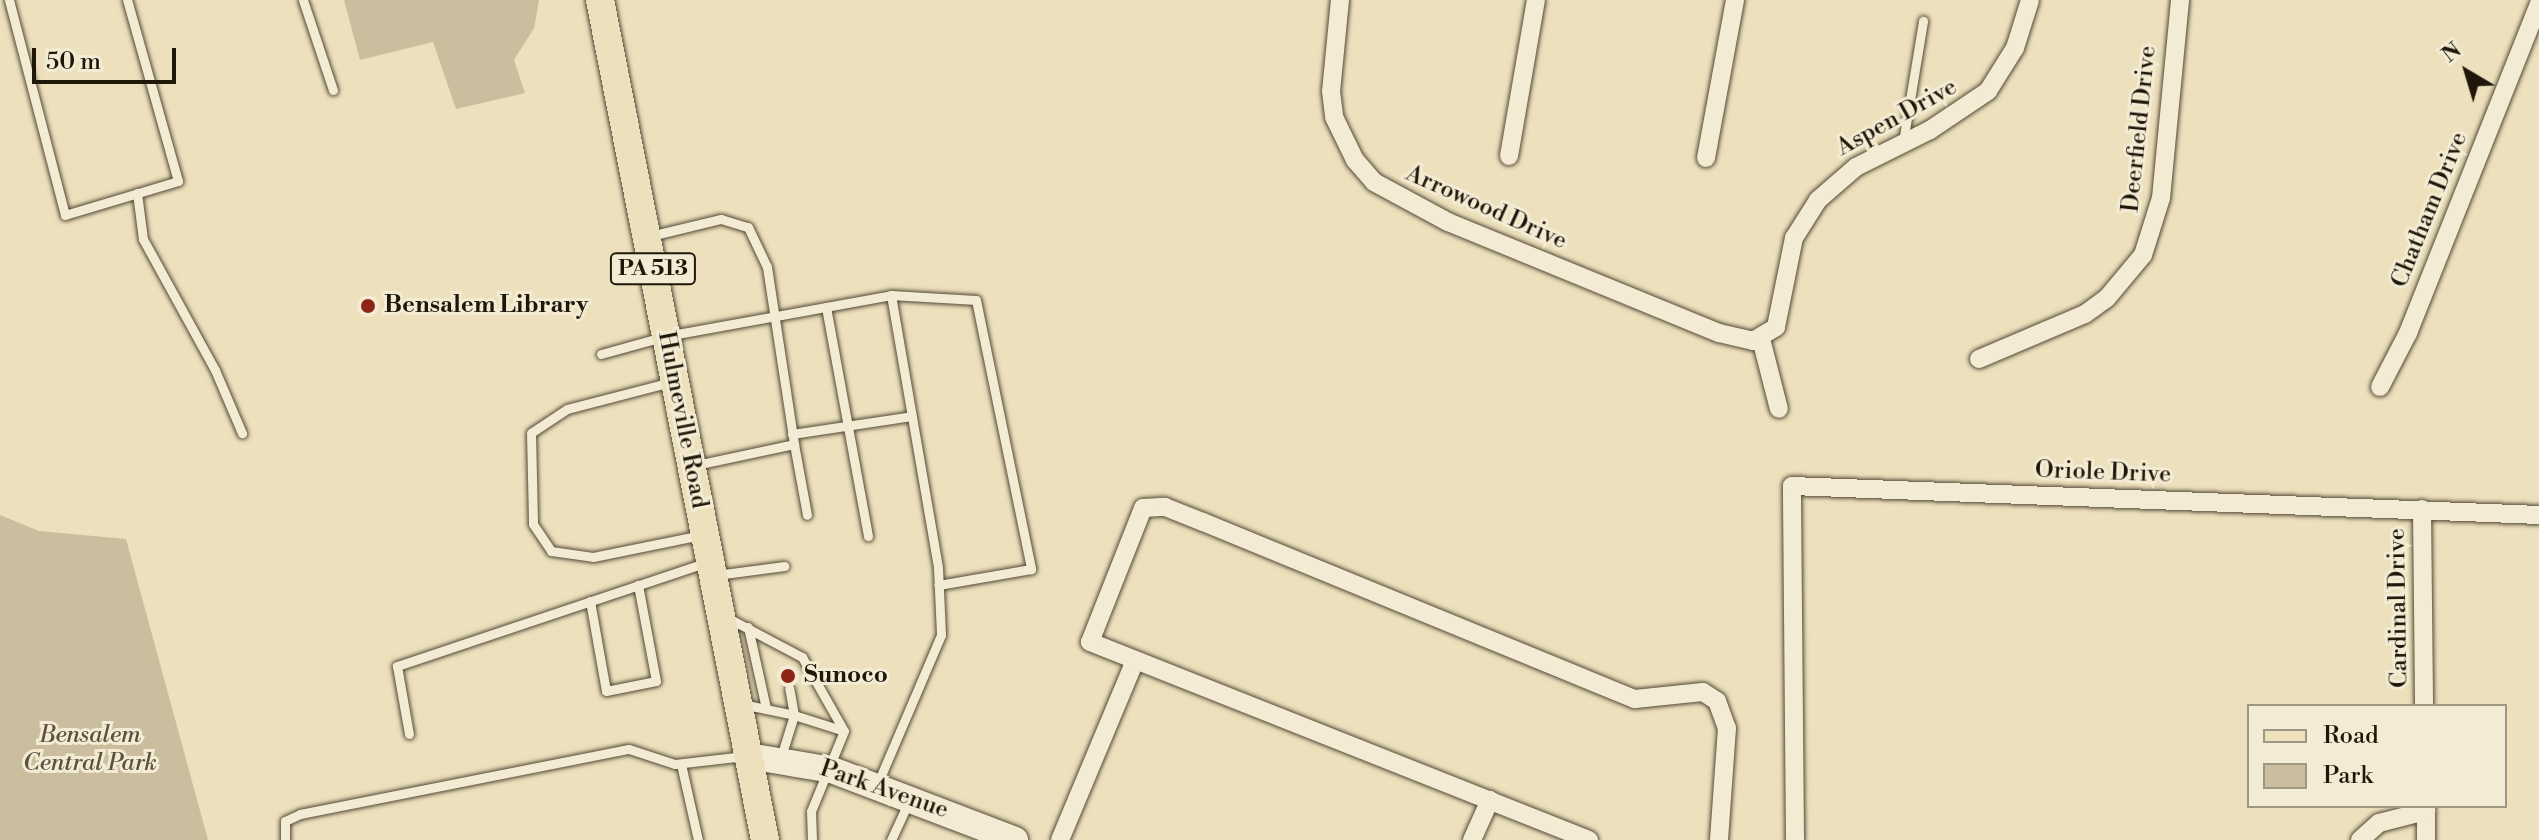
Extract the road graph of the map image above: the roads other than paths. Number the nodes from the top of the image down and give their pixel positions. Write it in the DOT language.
graph roads {
  1 [pos="9,0"];
  2 [pos="127,0"];
  3 [pos="303,0"];
  4 [pos="600,0"];
  5 [pos="1340,0"];
  6 [pos="1536,0"];
  7 [pos="1735,0"];
  8 [pos="2030,0"];
  9 [pos="2180,0"];
  10 [pos="2539,3"];
  11 [pos="1923,21"];
  12 [pos="333,90"];
  13 [pos="1903,142"];
  14 [pos="1509,156"];
  15 [pos="1706,158"];
  16 [pos="137,193"];
  17 [pos="646,236"];
  18 [pos="891,295"];
  19 [pos="826,307"];
  20 [pos="771,317"];
  21 [pos="666,336"];
  22 [pos="1761,339"];
  23 [pos="601,354"];
  24 [pos="1979,359"];
  25 [pos="675,381"];
  26 [pos="2380,387"];
  27 [pos="1779,409"];
  28 [pos="912,416"];
  29 [pos="848,426"];
  30 [pos="242,433"];
  31 [pos="793,439"];
  32 [pos="692,466"];
  33 [pos="2422,509"];
  34 [pos="807,515"];
  35 [pos="2539,515"];
  36 [pos="868,536"];
  37 [pos="709,557"];
  38 [pos="784,566"];
  39 [pos="638,585"];
  40 [pos="938,585"];
  41 [pos="590,601"];
  42 [pos="721,615"];
  43 [pos="748,627"];
  44 [pos="781,645"];
  45 [pos="784,661"];
  46 [pos="1135,661"];
  47 [pos="789,688"];
  48 [pos="2424,704"];
  49 [pos="752,706"];
  50 [pos="794,715"];
  51 [pos="844,731"];
  52 [pos="409,734"];
  53 [pos="749,756"];
  54 [pos="780,760"];
  55 [pos="681,764"];
  56 [pos="832,770"];
  57 [pos="877,786"];
  58 [pos="911,798"];
  59 [pos="1490,800"];
  60 [pos="2426,808"];
  61 [pos="968,831"];
  62 [pos="285,840"];
  63 [pos="698,840"];
  64 [pos="765,840"];
  65 [pos="812,840"];
  66 [pos="891,840"];
  67 [pos="1015,840"];
  68 [pos="1060,840"];
  69 [pos="1472,840"];
  70 [pos="1589,840"];
  71 [pos="1719,840"];
  72 [pos="1795,840"];
  73 [pos="2360,840"];
  74 [pos="2426,840"];
  1 -- 16 [label="lane"];
  2 -- 16 [label="lane"];
  3 -- 12 [label="lane"];
  4 -- 17 [label="main road, Hulmeville Road / PA 513"];
  5 -- 22 [label="street, Arrowood Drive"];
  6 -- 14 [label="street"];
  7 -- 15 [label="street"];
  8 -- 13 [label="street, Aspen Drive"];
  9 -- 24 [label="street, Deerfield Drive"];
  10 -- 26 [label="street, Chatham Drive"];
  11 -- 13 [label="lane"];
  13 -- 22 [label="street, Aspen Drive"];
  16 -- 30 [label="lane"];
  17 -- 20 [label="lane"];
  17 -- 21 [label="main road, Hulmeville Road / PA 513"];
  18 -- 19 [label="lane"];
  18 -- 28 [label="lane"];
  18 -- 40 [label="lane"];
  19 -- 20 [label="lane"];
  19 -- 29 [label="lane"];
  20 -- 21 [label="lane"];
  20 -- 31 [label="lane"];
  21 -- 23 [label="lane"];
  21 -- 25 [label="main road, Hulmeville Road / PA 513"];
  22 -- 27 [label="street"];
  25 -- 32 [label="main road, Hulmeville Road / PA 513"];
  25 -- 37 [label="lane"];
  28 -- 29 [label="lane"];
  28 -- 40 [label="lane"];
  29 -- 31 [label="lane"];
  29 -- 36 [label="lane"];
  31 -- 32 [label="lane"];
  31 -- 34 [label="lane"];
  32 -- 37 [label="main road, Hulmeville Road / PA 513"];
  33 -- 35 [label="street, Oriole Drive"];
  33 -- 48 [label="street, Cardinal Drive"];
  33 -- 72 [label="street, Oriole Drive"];
  37 -- 38 [label="lane"];
  37 -- 39 [label="lane"];
  37 -- 42 [label="main road, Hulmeville Road / PA 513"];
  39 -- 41 [label="lane"];
  39 -- 41 [label="lane"];
  40 -- 57 [label="lane"];
  41 -- 52 [label="lane"];
  42 -- 43 [label="lane"];
  42 -- 49 [label="main road, Hulmeville Road / PA 513"];
  43 -- 44 [label="lane"];
  43 -- 49 [label="lane"];
  44 -- 45 [label="lane"];
  44 -- 51 [label="lane"];
  46 -- 59 [label="street"];
  46 -- 68 [label="street"];
  46 -- 71 [label="street"];
  47 -- 50 [label="lane"];
  49 -- 50 [label="lane"];
  49 -- 53 [label="main road, Hulmeville Road / PA 513"];
  50 -- 51 [label="lane"];
  50 -- 54 [label="lane"];
  51 -- 56 [label="lane"];
  53 -- 54 [label="street, Park Avenue"];
  53 -- 55 [label="lane"];
  53 -- 64 [label="main road, Hulmeville Road / PA 513"];
  54 -- 56 [label="street, Park Avenue"];
  55 -- 62 [label="lane"];
  55 -- 63 [label="lane"];
  56 -- 57 [label="street, Park Avenue"];
  56 -- 65 [label="lane"];
  57 -- 58 [label="street, Park Avenue"];
  58 -- 61 [label="street, Park Avenue"];
  58 -- 66 [label="lane"];
  59 -- 69 [label="street"];
  59 -- 70 [label="street"];
  60 -- 73 [label="street"];
  60 -- 74 [label="street"];
  61 -- 67 [label="street, Park Avenue"];
}
